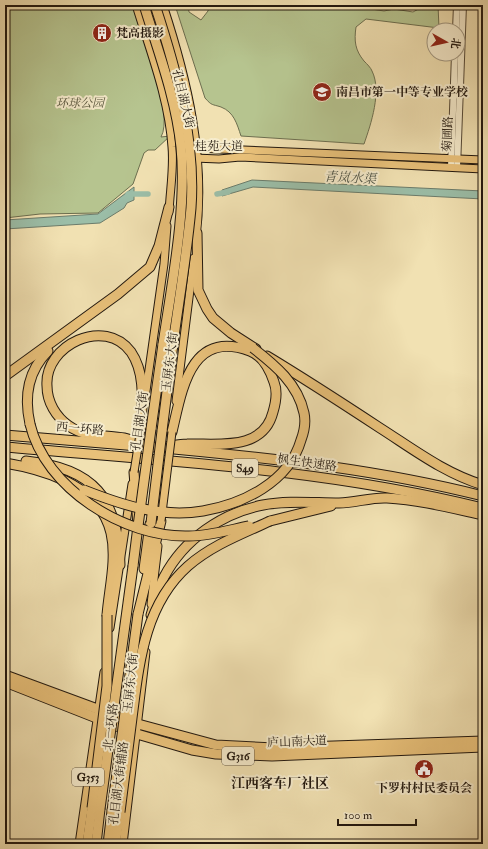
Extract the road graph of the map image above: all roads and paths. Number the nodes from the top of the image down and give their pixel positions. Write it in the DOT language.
graph roads {
  1 [pos="136,5"];
  2 [pos="144,5"];
  3 [pos="155,5"];
  4 [pos="162,5"];
  5 [pos="457,5"];
  6 [pos="463,5"];
  7 [pos="456,22"];
  8 [pos="455,62"];
  9 [pos="197,148"];
  10 [pos="172,149"];
  11 [pos="198,158"];
  12 [pos="455,159"];
  13 [pos="483,160"];
  14 [pos="454,167"];
  15 [pos="483,169"];
  16 [pos="169,207"];
  17 [pos="197,232"];
  18 [pos="67,331"];
  19 [pos="168,344"];
  20 [pos="253,348"];
  21 [pos="5,376"];
  22 [pos="141,428"];
  23 [pos="172,432"];
  24 [pos="5,435"];
  25 [pos="5,447"];
  26 [pos="153,447"];
  27 [pos="5,459"];
  28 [pos="5,463"];
  29 [pos="134,472"];
  30 [pos="483,485"];
  31 [pos="84,490"];
  32 [pos="483,496"];
  33 [pos="344,503"];
  34 [pos="483,508"];
  35 [pos="483,515"];
  36 [pos="161,521"];
  37 [pos="270,521"];
  38 [pos="138,526"];
  39 [pos="120,565"];
  40 [pos="138,614"];
  41 [pos="150,618"];
  42 [pos="5,675"];
  43 [pos="5,682"];
  44 [pos="97,715"];
  45 [pos="138,724"];
  46 [pos="137,734"];
  47 [pos="483,741"];
  48 [pos="483,747"];
  49 [pos="96,809"];
  50 [pos="116,811"];
  51 [pos="79,844"];
  52 [pos="87,844"];
  53 [pos="96,844"];
  54 [pos="108,844"];
  55 [pos="116,844"];
  56 [pos="123,844"];
  1 -- 10 [label="main road, 玉屏东大街"];
  2 -- 19 [label="highway, 孔目湖大街, bridge"];
  3 -- 19 [label="highway, 孔目湖大街, bridge"];
  4 -- 9 [label="main road, 玉屏东大街"];
  5 -- 7 [label="street"];
  6 -- 12 [label="street, 菊圃路"];
  8 -- 12 [label="street, 菊圃路"];
  9 -- 10 [label="main road, 桂苑大道"];
  9 -- 11 [label="main road, 玉屏东大街"];
  9 -- 12 [label="main road, 桂苑大道"];
  10 -- 11 [label="main road, 桂苑大道"];
  10 -- 16 [label="main road, 玉屏东大街"];
  11 -- 14 [label="main road, 桂苑大道"];
  11 -- 17 [label="main road, 玉屏东大街"];
  12 -- 13 [label="main road, 桂苑大道"];
  12 -- 14 [label="street, 菊圃路"];
  14 -- 15 [label="main road, 桂苑大道"];
  16 -- 18 [label="highway"];
  16 -- 22 [label="main road, 玉屏东大街"];
  17 -- 20 [label="highway"];
  17 -- 23 [label="main road, 玉屏东大街"];
  18 -- 21 [label="highway"];
  18 -- 37 [label="highway, bridge"];
  19 -- 38 [label="highway, 孔目湖大街, bridge"];
  19 -- 40 [label="highway, 孔目湖大街, bridge"];
  20 -- 30 [label="highway, bridge"];
  20 -- 31 [label="highway, bridge"];
  22 -- 26 [label="highway"];
  22 -- 29 [label="main road, 玉屏东大街, bridge"];
  23 -- 26 [label="highway"];
  23 -- 36 [label="main road, 玉屏东大街, bridge"];
  24 -- 26 [label="highway, 西一环路 / S49"];
  25 -- 34 [label="highway, 枫生快速路 / S49"];
  26 -- 32 [label="highway, 枫生快速路 / S49"];
  27 -- 39 [label="highway"];
  28 -- 31 [label="highway, bridge"];
  29 -- 38 [label="highway"];
  29 -- 39 [label="main road, 玉屏东大街"];
  31 -- 49 [label="highway, bridge"];
  33 -- 35 [label="highway"];
  33 -- 37 [label="highway"];
  33 -- 41 [label="highway"];
  36 -- 40 [label="highway"];
  36 -- 41 [label="main road, 玉屏东大街"];
  37 -- 50 [label="highway, bridge"];
  38 -- 49 [label="highway, 孔目湖大街, bridge"];
  39 -- 44 [label="main road, 玉屏东大街"];
  40 -- 50 [label="highway, 北一环路, bridge"];
  41 -- 45 [label="main road, 玉屏东大街"];
  42 -- 44 [label="highway, 庐山南大道 / G316"];
  43 -- 44 [label="highway, 庐山南大道 / G316"];
  44 -- 45 [label="highway, 庐山南大道 / G316"];
  44 -- 46 [label="highway, 庐山南大道 / G316"];
  44 -- 51 [label="main road, G353"];
  45 -- 46 [label="main road, 孔目湖大街辅路"];
  45 -- 47 [label="highway, 庐山南大道 / G316"];
  46 -- 48 [label="highway, 庐山南大道 / G316"];
  46 -- 56 [label="main road, 孔目湖大街辅路"];
  49 -- 52 [label="highway"];
  49 -- 53 [label="highway, 孔目湖大街"];
  50 -- 54 [label="highway, 北一环路"];
  50 -- 55 [label="highway"];
}
